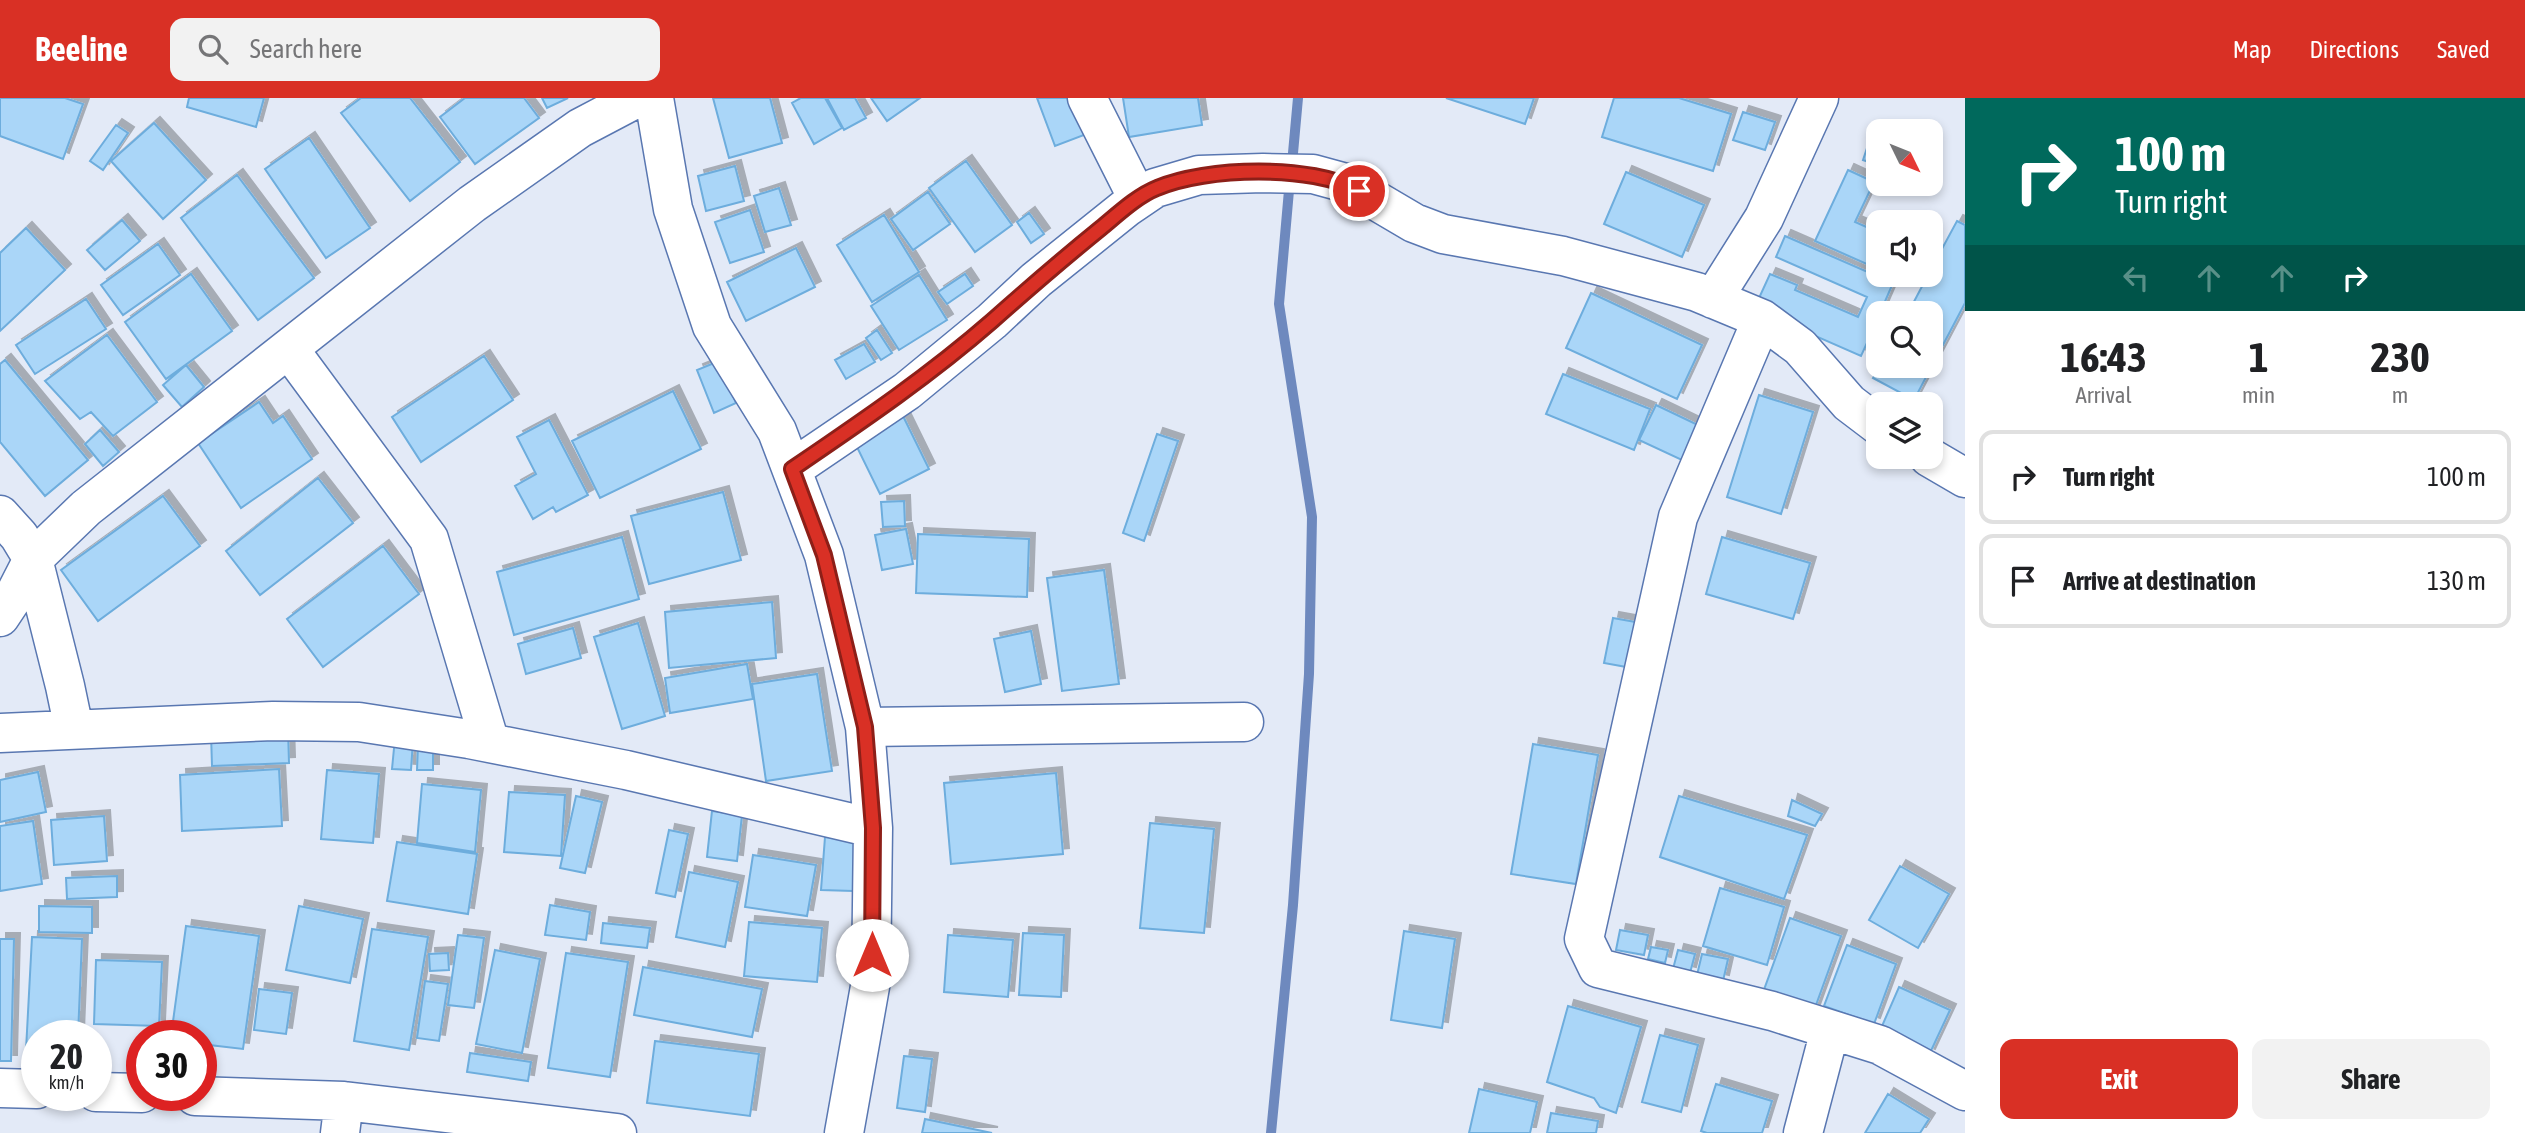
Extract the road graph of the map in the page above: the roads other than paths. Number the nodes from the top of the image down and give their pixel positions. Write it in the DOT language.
graph roads {
  1 [pos="637,98"];
  2 [pos="654,98"];
  3 [pos="1087,98"];
  4 [pos="1819,98"];
  5 [pos="1138,200"];
  6 [pos="1713,299"];
  7 [pos="1762,319"];
  8 [pos="289,349"];
  9 [pos="1866,416"];
  10 [pos="1943,465"];
  11 [pos="792,469"];
  12 [pos="1965,478"];
  13 [pos="0,515"];
  14 [pos="33,559"];
  15 [pos="0,617"];
  16 [pos="1244,722"];
  17 [pos="865,727"];
  18 [pos="74,729"];
  19 [pos="0,733"];
  20 [pos="490,743"];
  21 [pos="873,828"];
  22 [pos="1830,1030"];
  23 [pos="0,1088"];
  24 [pos="21,1089"];
  25 [pos="1965,1091"];
  26 [pos="217,1099"];
  27 [pos="342,1117"];
  28 [pos="617,1133"];
  29 [pos="844,1133"];
  30 [pos="1803,1133"];
  1 -- 8 [label="street"];
  2 -- 11 [label="street"];
  3 -- 5 [label="street"];
  4 -- 6 [label="street"];
  5 -- 6 [label="street"];
  5 -- 11 [label="street"];
  6 -- 7 [label="street"];
  7 -- 9 [label="street"];
  7 -- 22 [label="street"];
  8 -- 14 [label="street"];
  8 -- 20 [label="street"];
  10 -- 12 [label="street"];
  11 -- 17 [label="street"];
  13 -- 14 [label="street"];
  14 -- 15 [label="street"];
  14 -- 18 [label="street"];
  16 -- 17 [label="street"];
  17 -- 21 [label="street"];
  18 -- 19 [label="street"];
  18 -- 20 [label="street"];
  20 -- 21 [label="street"];
  21 -- 29 [label="street"];
  22 -- 25 [label="street"];
  22 -- 30 [label="street"];
  23 -- 24 [label="street"];
  26 -- 27 [label="street"];
  27 -- 28 [label="street"];
}
